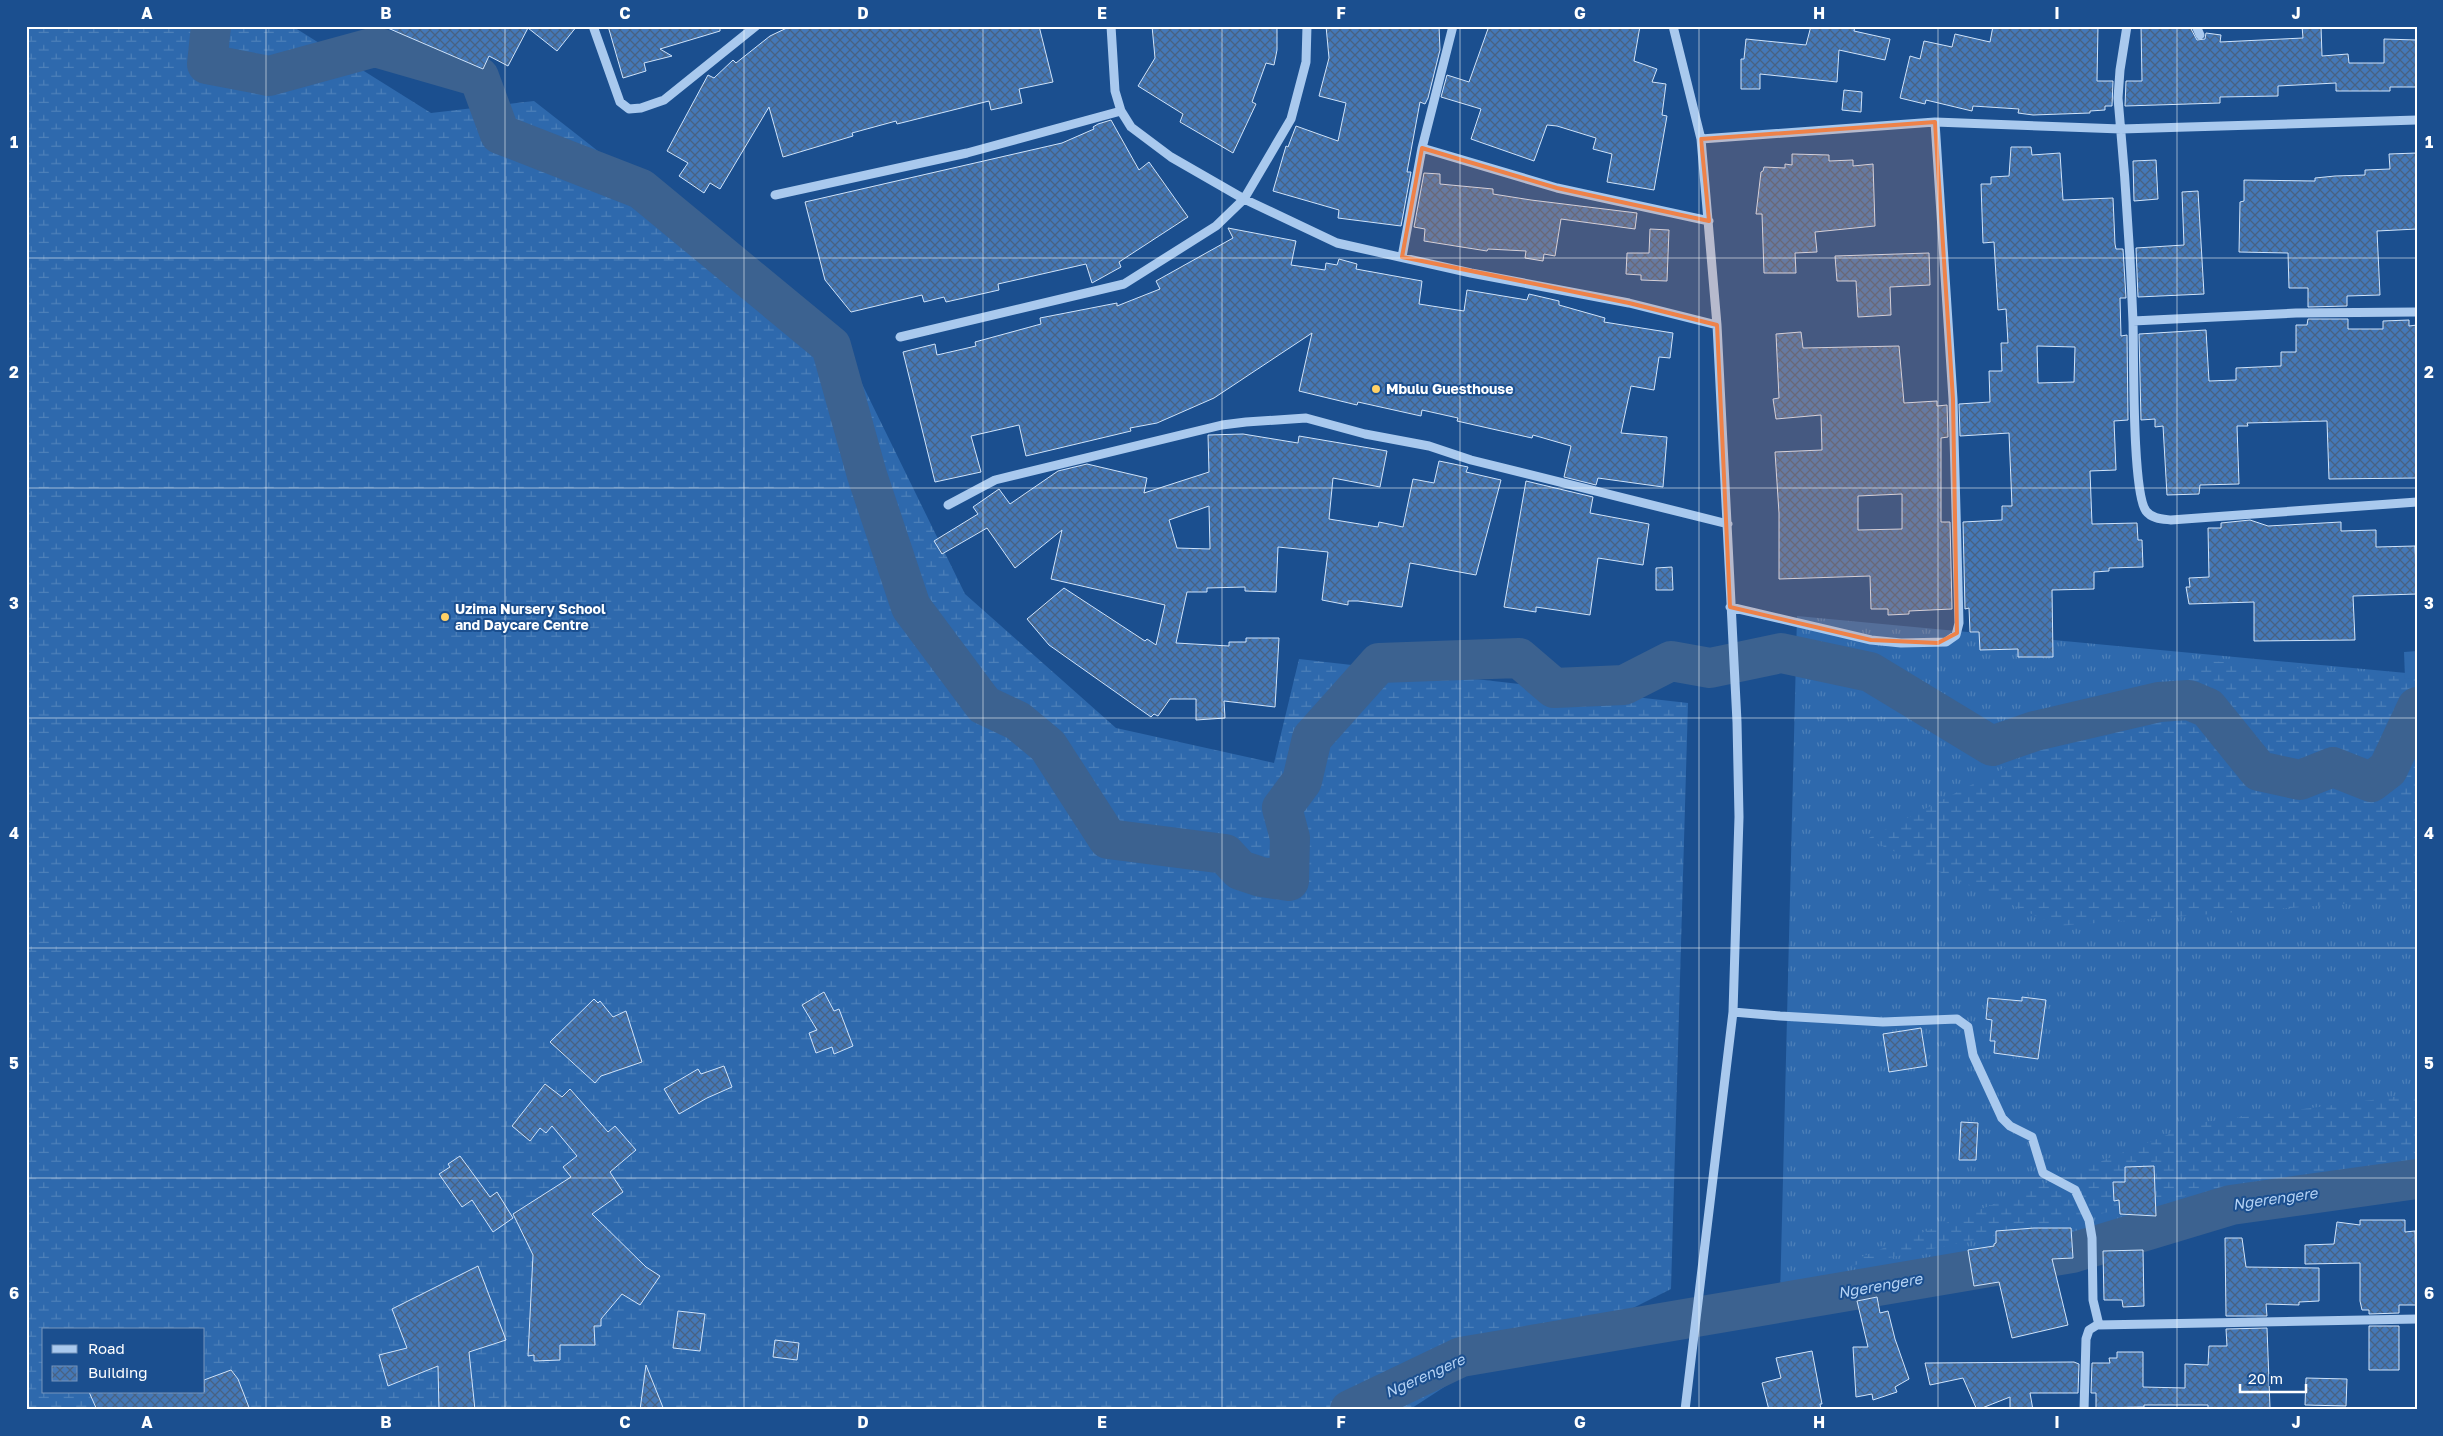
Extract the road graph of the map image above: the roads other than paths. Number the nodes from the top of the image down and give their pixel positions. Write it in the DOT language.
graph roads {
  1 [pos="593,26"];
  2 [pos="756,26"];
  3 [pos="1110,26"];
  4 [pos="1307,26"];
  5 [pos="1453,26"];
  6 [pos="1673,26"];
  7 [pos="2127,26"];
  8 [pos="1121,111"];
  9 [pos="2417,120"];
  10 [pos="1935,122"];
  11 [pos="2121,129"];
  12 [pos="1701,138"];
  13 [pos="1422,148"];
  14 [pos="775,195"];
  15 [pos="1244,199"];
  16 [pos="1709,221"];
  17 [pos="1402,258"];
  18 [pos="2417,312"];
  19 [pos="2133,321"];
  20 [pos="1717,325"];
  21 [pos="900,338"];
  22 [pos="2417,502"];
  23 [pos="948,505"];
  24 [pos="1728,524"];
  25 [pos="1730,607"];
  26 [pos="1733,1012"];
  27 [pos="2417,1319"];
  28 [pos="2099,1325"];
  29 [pos="1685,1405"];
  30 [pos="2084,1410"];
  1 -- 2 [label="street"];
  3 -- 8 [label="street"];
  4 -- 15 [label="street"];
  5 -- 13 [label="street"];
  6 -- 12 [label="street"];
  7 -- 11 [label="street"];
  8 -- 14 [label="street"];
  8 -- 15 [label="street"];
  9 -- 11 [label="street"];
  10 -- 11 [label="street"];
  10 -- 12 [label="street"];
  10 -- 25 [label="street"];
  11 -- 19 [label="street"];
  12 -- 16 [label="street"];
  13 -- 16 [label="street"];
  13 -- 17 [label="street"];
  15 -- 17 [label="street"];
  15 -- 21 [label="street"];
  16 -- 20 [label="street"];
  17 -- 20 [label="street"];
  18 -- 19 [label="street"];
  19 -- 22 [label="street"];
  20 -- 24 [label="street"];
  23 -- 24 [label="street"];
  24 -- 25 [label="street"];
  25 -- 26 [label="street"];
  26 -- 28 [label="street"];
  26 -- 29 [label="street"];
  27 -- 28 [label="street"];
  28 -- 30 [label="street"];
}
